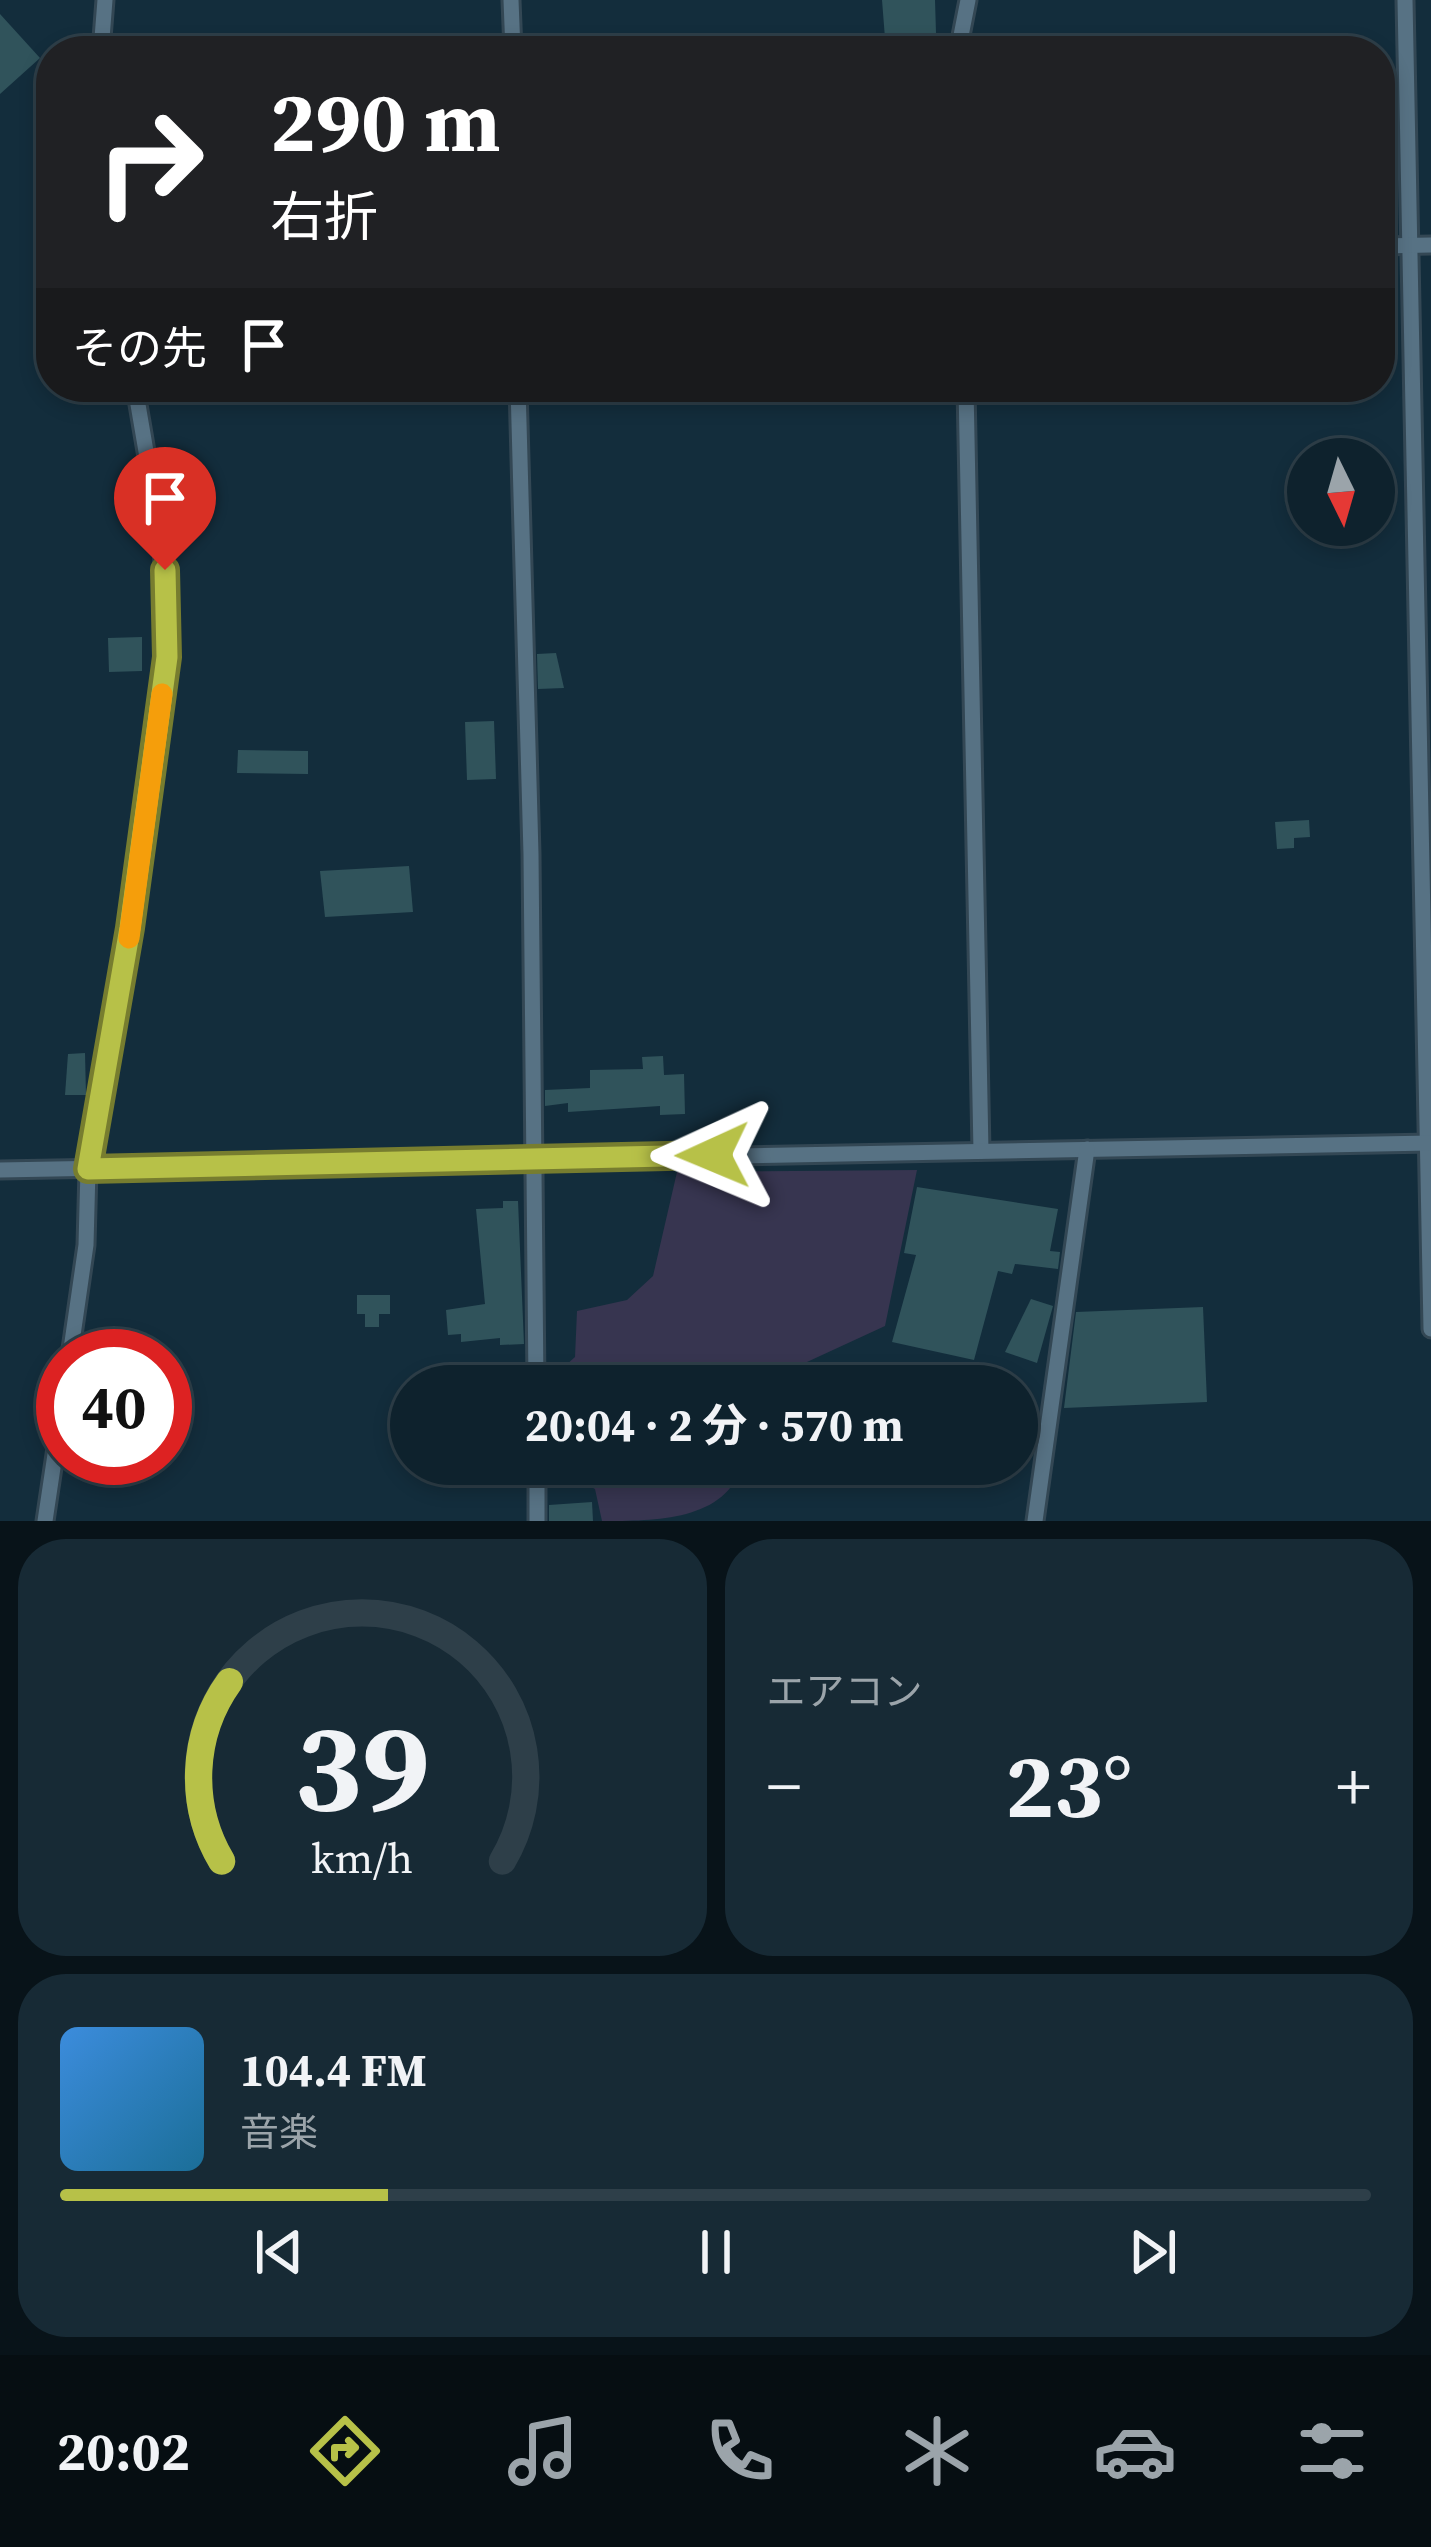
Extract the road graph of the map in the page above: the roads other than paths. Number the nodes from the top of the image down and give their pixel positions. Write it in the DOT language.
graph roads {
  1 [pos="105,0"];
  2 [pos="512,0"];
  3 [pos="968,0"];
  4 [pos="1405,0"];
  5 [pos="102,36"];
  6 [pos="513,36"];
  7 [pos="961,36"];
  8 [pos="1412,245"];
  9 [pos="1431,245"];
  10 [pos="1395,246"];
  11 [pos="138,402"];
  12 [pos="518,402"];
  13 [pos="966,402"];
  14 [pos="1429,1143"];
  15 [pos="1087,1149"];
  16 [pos="982,1151"];
  17 [pos="535,1158"];
  18 [pos="88,1169"];
  19 [pos="0,1170"];
  20 [pos="74,1329"];
  21 [pos="1431,1329"];
  22 [pos="536,1365"];
  23 [pos="50,1485"];
  24 [pos="536,1485"];
  25 [pos="45,1521"];
  26 [pos="537,1521"];
  27 [pos="1035,1521"];
  1 -- 5 [label="street"];
  2 -- 6 [label="street"];
  3 -- 7 [label="street"];
  4 -- 8 [label="street"];
  8 -- 9 [label="street"];
  8 -- 10 [label="street"];
  8 -- 14 [label="street"];
  11 -- 18 [label="street"];
  12 -- 17 [label="street"];
  13 -- 16 [label="street"];
  14 -- 15 [label="street"];
  14 -- 21 [label="street"];
  15 -- 16 [label="street"];
  15 -- 27 [label="street"];
  16 -- 17 [label="street"];
  17 -- 18 [label="street"];
  17 -- 22 [label="street"];
  18 -- 19 [label="street"];
  18 -- 20 [label="street"];
  23 -- 25 [label="street"];
  24 -- 26 [label="street"];
}
